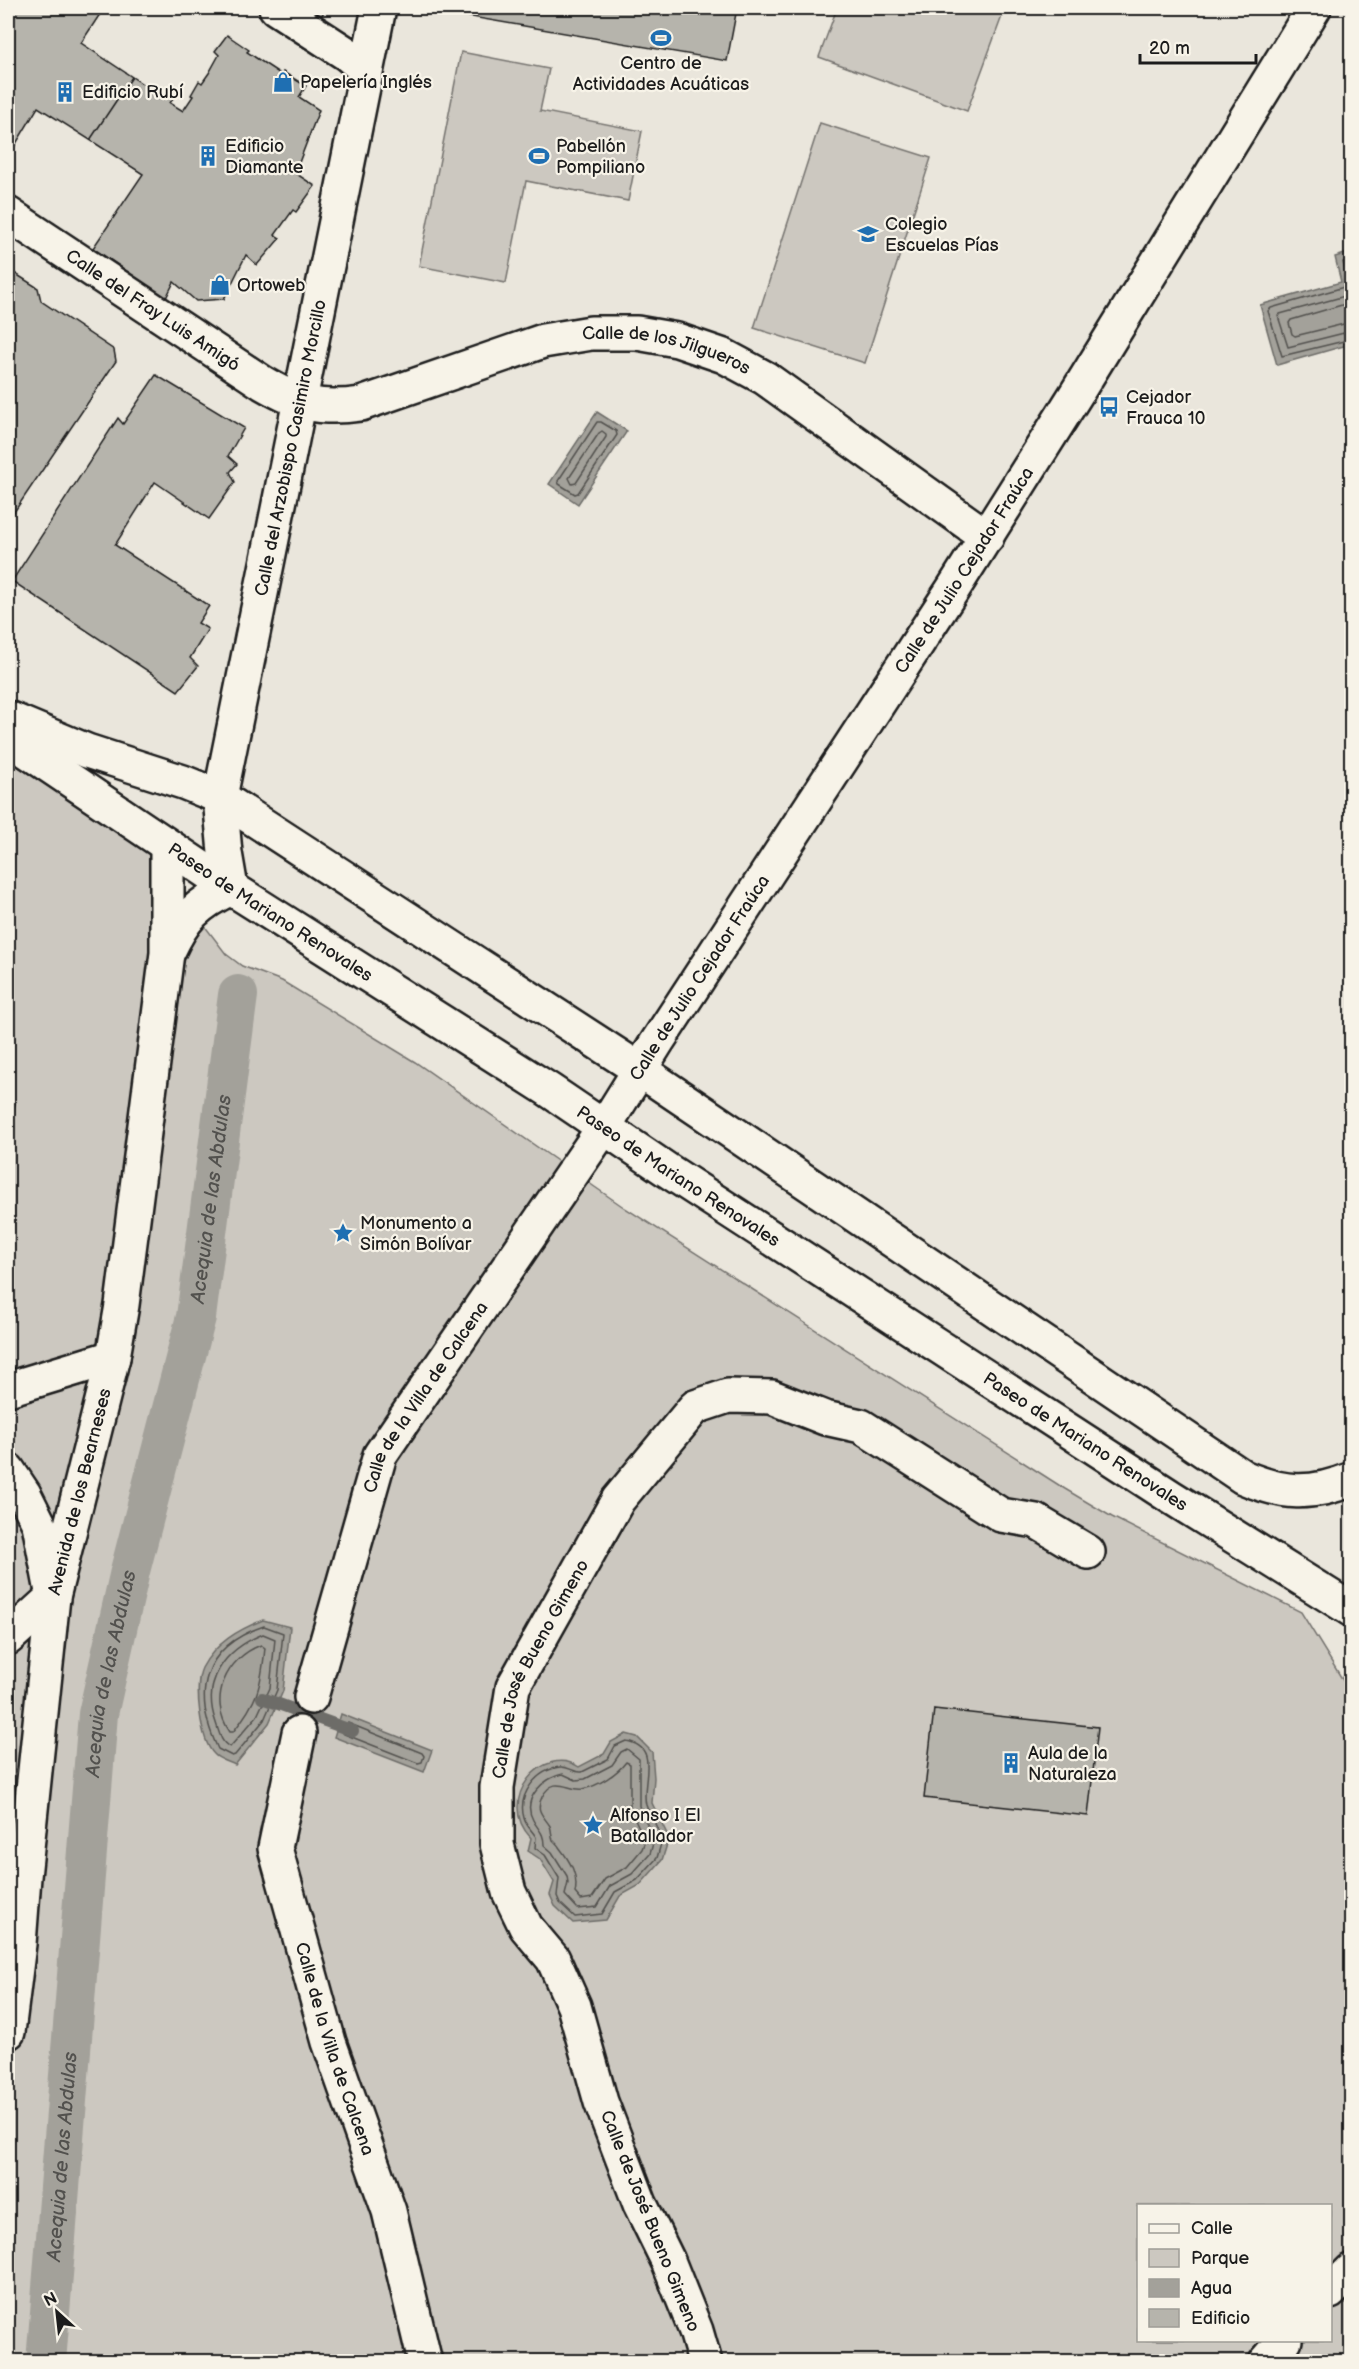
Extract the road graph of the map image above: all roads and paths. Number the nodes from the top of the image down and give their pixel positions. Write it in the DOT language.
graph roads {
  1 [pos="276,8"];
  2 [pos="379,8"];
  3 [pos="1314,8"];
  4 [pos="366,70"];
  5 [pos="8,214"];
  6 [pos="301,403"];
  7 [pos="987,537"];
  8 [pos="8,718"];
  9 [pos="8,738"];
  10 [pos="220,797"];
  11 [pos="167,846"];
  12 [pos="231,888"];
  13 [pos="167,953"];
  14 [pos="640,1070"];
  15 [pos="604,1127"];
  16 [pos="113,1357"];
  17 [pos="8,1389"];
  18 [pos="8,1470"];
  19 [pos="1352,1479"];
  20 [pos="1088,1552"];
  21 [pos="53,1597"];
  22 [pos="1352,1610"];
  23 [pos="8,1638"];
  24 [pos="311,1697"];
  25 [pos="299,1733"];
  26 [pos="16,1872"];
  27 [pos="8,2032"];
  28 [pos="1352,2270"];
  29 [pos="1332,2290"];
  30 [pos="1284,2342"];
  31 [pos="425,2361"];
  32 [pos="705,2361"];
  33 [pos="1266,2361"];
  1 -- 4 [label="street"];
  2 -- 4 [label="street, Calle del Arzobispo Casimiro Morcillo"];
  3 -- 7 [label="street, Calle de Julio Cejador Fraúca"];
  4 -- 6 [label="street, Calle del Arzobispo Casimiro Morcillo"];
  5 -- 6 [label="street, Calle del Fray Luis Amigó"];
  6 -- 7 [label="street, Calle de los Jilgueros"];
  6 -- 10 [label="street, Calle del Arzobispo Casimiro Morcillo"];
  7 -- 14 [label="street, Calle de Julio Cejador Fraúca"];
  8 -- 10 [label="street"];
  9 -- 11 [label="street, Paseo de Mariano Renovales"];
  10 -- 12 [label="street, Calle del Arzobispo Casimiro Morcillo"];
  10 -- 14 [label="street"];
  11 -- 12 [label="street, Paseo de Mariano Renovales"];
  11 -- 13 [label="street, Avenida de los Bearneses"];
  12 -- 13 [label="street, Avenida de los Bearneses"];
  12 -- 15 [label="street, Paseo de Mariano Renovales"];
  13 -- 16 [label="street, Avenida de los Bearneses"];
  14 -- 15 [label="street, Calle de Julio Cejador Fraúca"];
  14 -- 19 [label="street"];
  15 -- 22 [label="street, Paseo de Mariano Renovales"];
  15 -- 24 [label="street, Calle de la Villa de Calcena"];
  16 -- 17 [label="street"];
  16 -- 21 [label="street, Avenida de los Bearneses"];
  18 -- 21 [label="street"];
  20 -- 32 [label="street, Calle de José Bueno Gimeno"];
  21 -- 23 [label="street"];
  21 -- 26 [label="street, Avenida de los Bearneses"];
  25 -- 31 [label="street, Calle de la Villa de Calcena"];
  26 -- 27 [label="street, Avenida de los Bearneses"];
  28 -- 29 [label="street"];
  30 -- 33 [label="street"];
}
